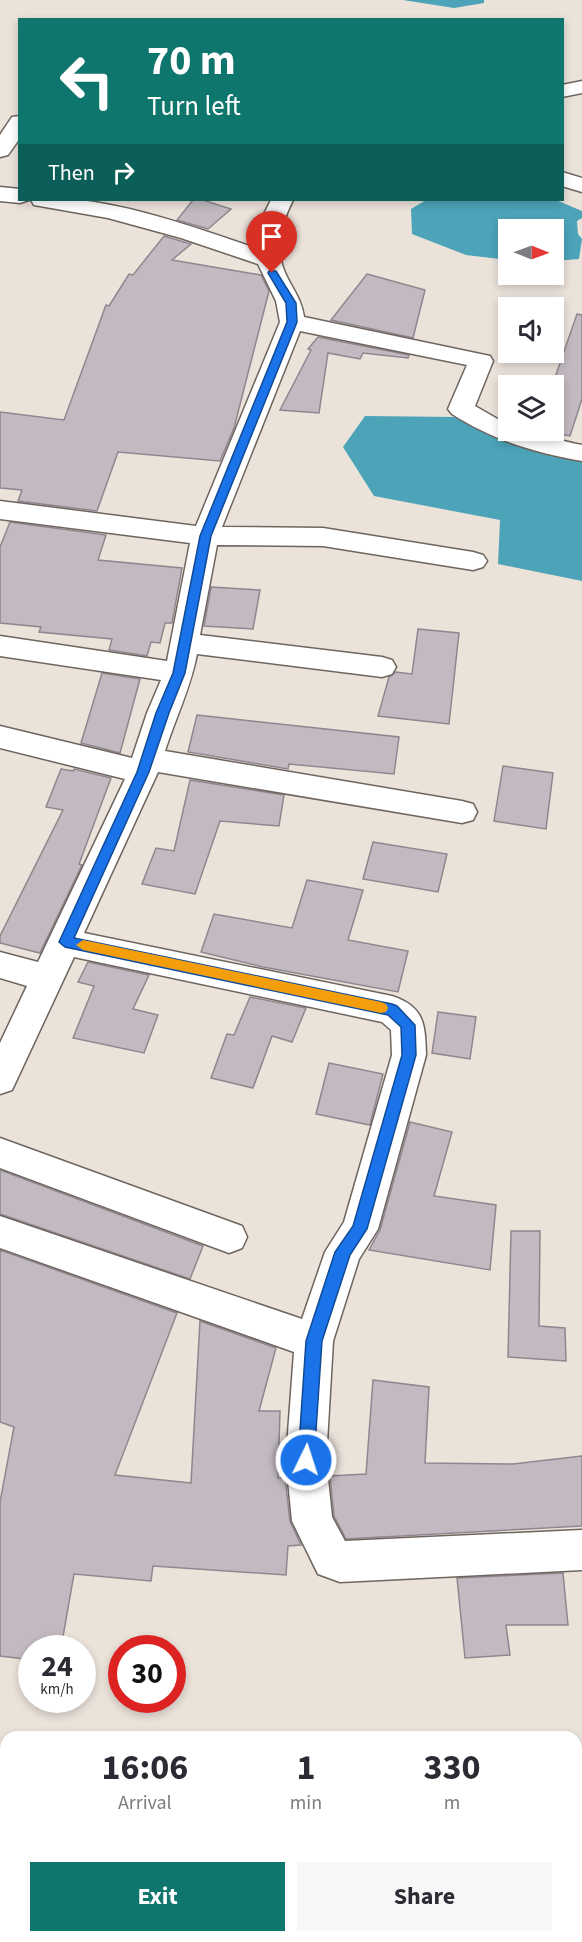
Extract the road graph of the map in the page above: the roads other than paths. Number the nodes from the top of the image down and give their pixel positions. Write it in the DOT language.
graph roads {
  1 [pos="582,87"];
  2 [pos="564,91"];
  3 [pos="18,125"];
  4 [pos="0,150"];
  5 [pos="564,180"];
  6 [pos="582,185"];
  7 [pos="0,194"];
  8 [pos="18,196"];
  9 [pos="53,201"];
  10 [pos="281,201"];
  11 [pos="270,260"];
  12 [pos="292,322"];
  13 [pos="582,453"];
  14 [pos="0,510"];
  15 [pos="205,536"];
  16 [pos="473,561"];
  17 [pos="185,643"];
  18 [pos="0,646"];
  19 [pos="382,667"];
  20 [pos="179,673"];
  21 [pos="0,737"];
  22 [pos="145,766"];
  23 [pos="462,812"];
  24 [pos="65,942"];
  25 [pos="0,965"];
  26 [pos="48,978"];
  27 [pos="0,1080"];
  28 [pos="0,1153"];
  29 [pos="0,1232"];
  30 [pos="229,1237"];
  31 [pos="314,1341"];
  32 [pos="582,1550"];
  1 -- 2 [label="street"];
  3 -- 4 [label="street"];
  5 -- 6 [label="street"];
  7 -- 8 [label="street"];
  9 -- 11 [label="street"];
  10 -- 11 [label="street"];
  11 -- 12 [label="street"];
  12 -- 13 [label="street"];
  12 -- 15 [label="street"];
  14 -- 15 [label="street"];
  15 -- 16 [label="street"];
  15 -- 17 [label="street"];
  17 -- 19 [label="street"];
  17 -- 20 [label="street"];
  18 -- 20 [label="street"];
  20 -- 22 [label="street"];
  21 -- 22 [label="street"];
  22 -- 23 [label="street"];
  22 -- 24 [label="street"];
  24 -- 26 [label="street"];
  24 -- 31 [label="street"];
  25 -- 26 [label="street"];
  26 -- 27 [label="street"];
  28 -- 30 [label="street"];
  29 -- 31 [label="street"];
  31 -- 32 [label="street"];
}
